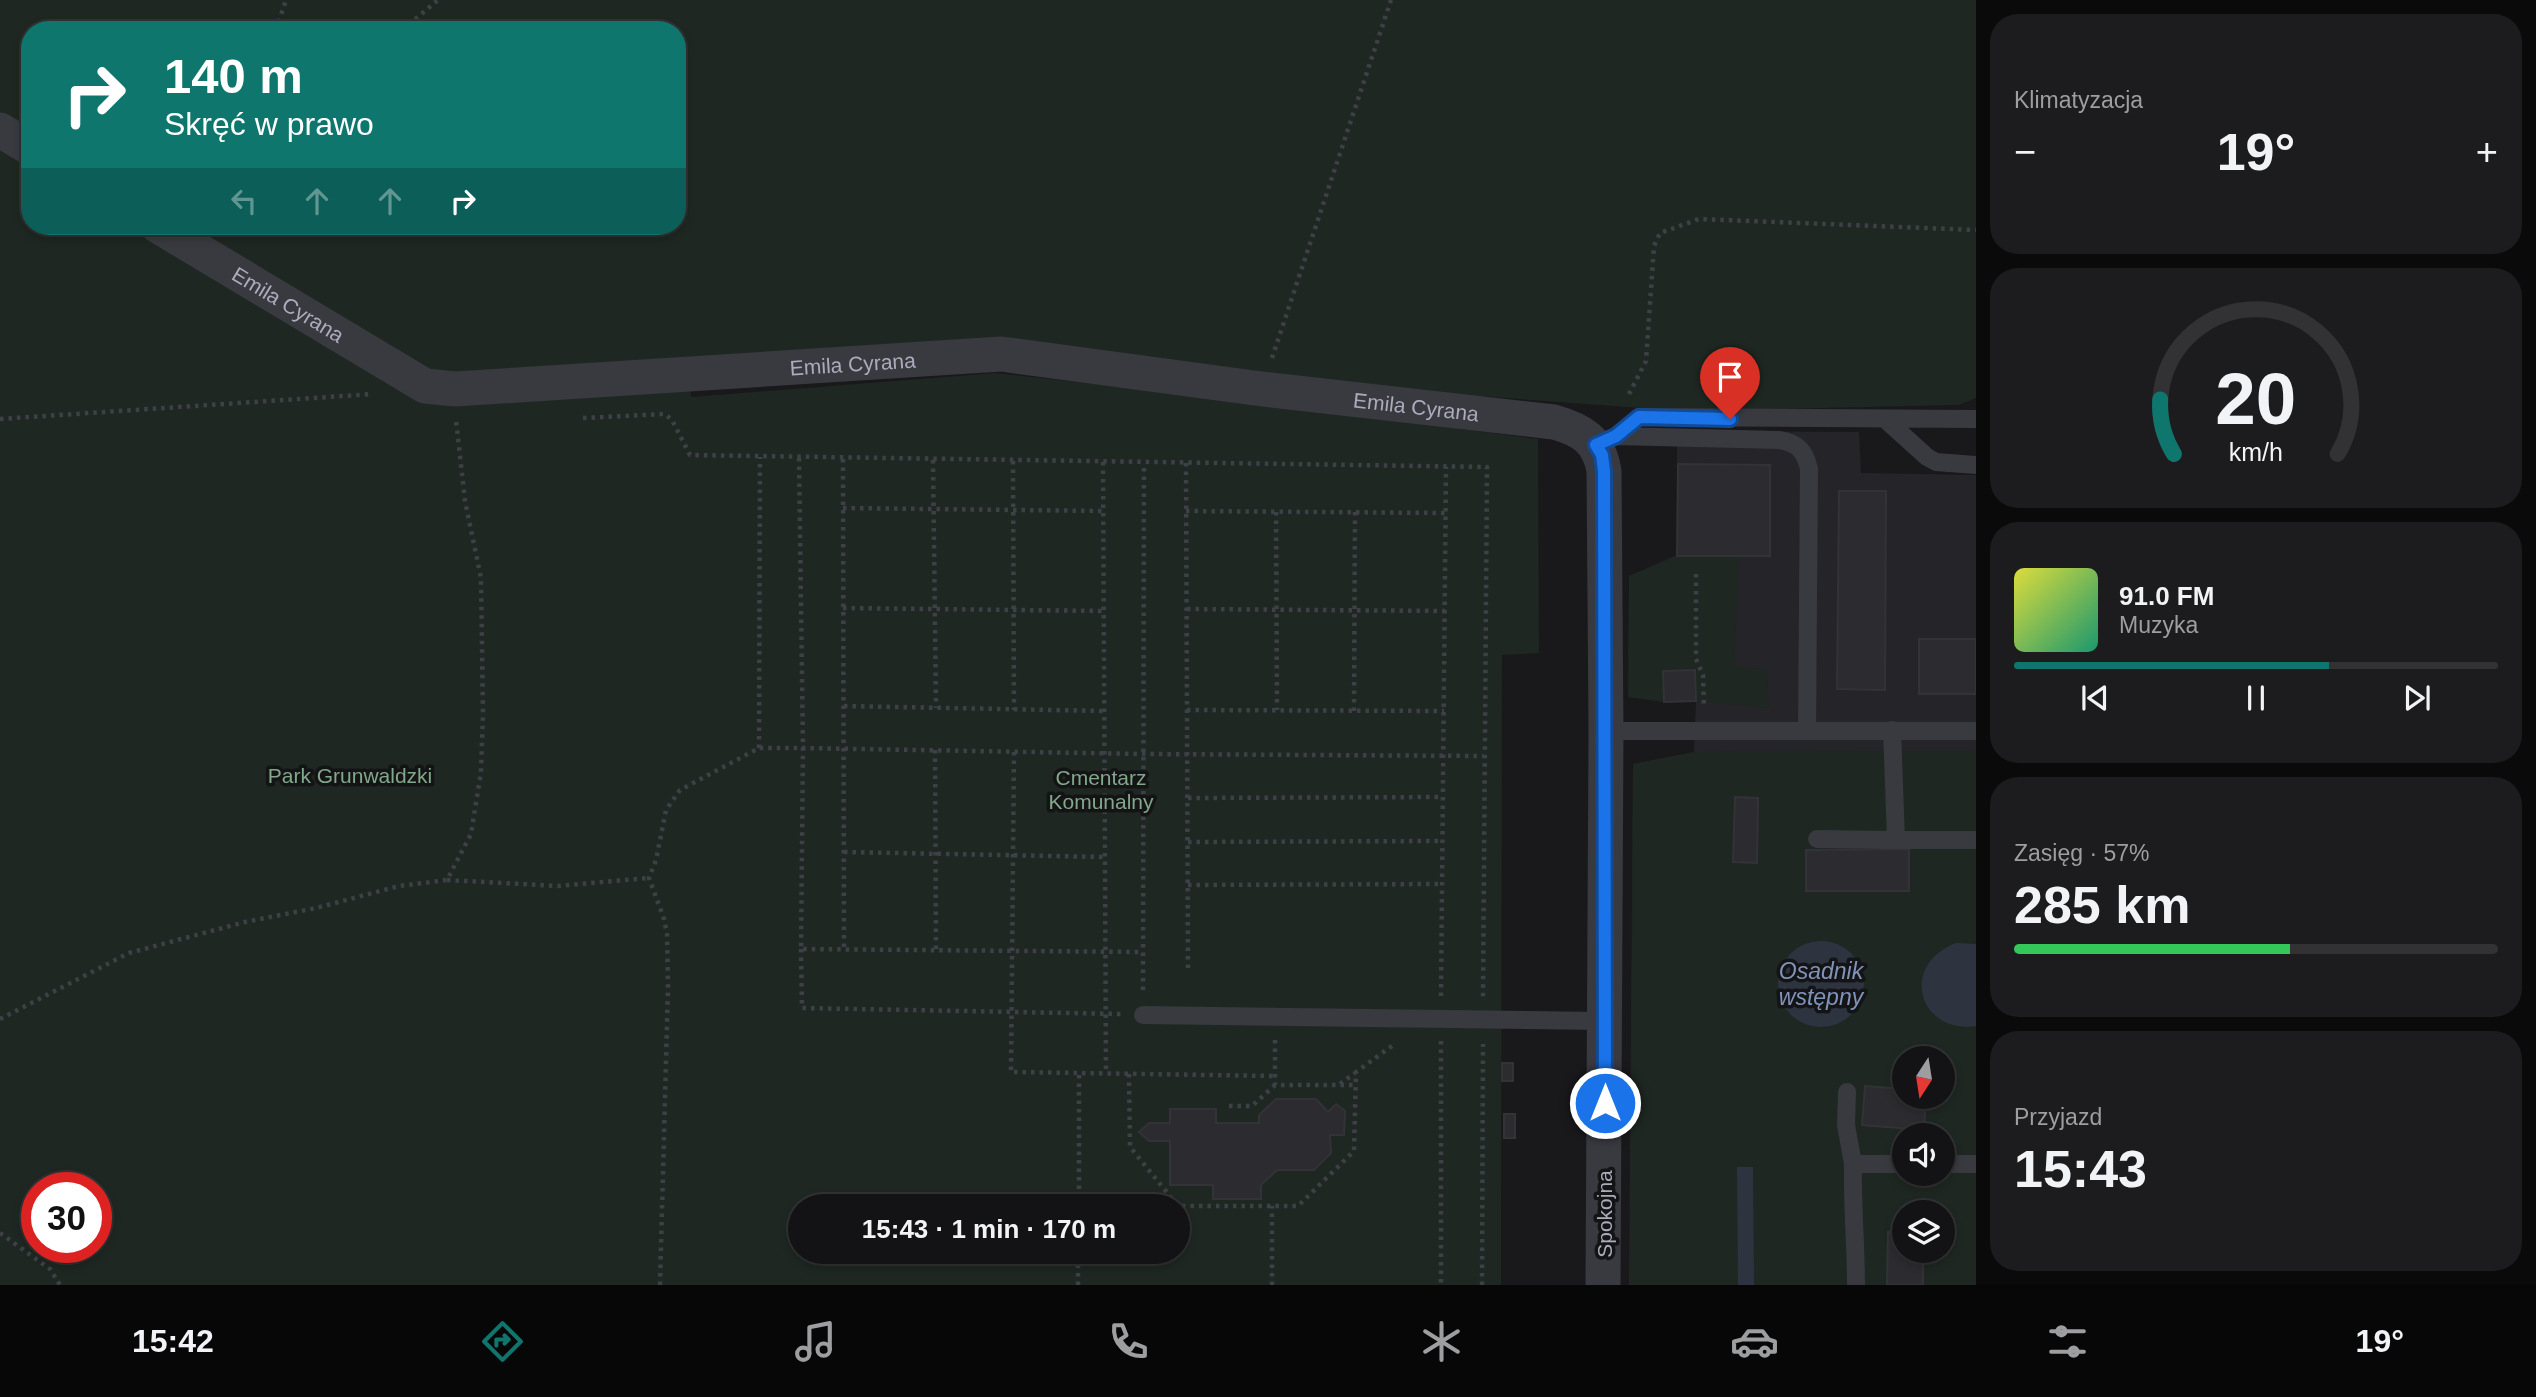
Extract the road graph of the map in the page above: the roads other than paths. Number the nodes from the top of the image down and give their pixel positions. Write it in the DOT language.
graph roads {
  1 [pos="0,130"];
  2 [pos="21,143"];
  3 [pos="173,235"];
  4 [pos="1885,419"];
  5 [pos="1976,419"];
  6 [pos="1599,439"];
  7 [pos="1976,465"];
  8 [pos="1892,730"];
  9 [pos="1606,731"];
  10 [pos="1807,731"];
  11 [pos="1976,731"];
  12 [pos="1817,839"];
  13 [pos="1896,840"];
  14 [pos="1976,840"];
  15 [pos="1143,1015"];
  16 [pos="1605,1021"];
  17 [pos="1847,1092"];
  18 [pos="1853,1164"];
  19 [pos="1892,1164"];
  20 [pos="1955,1164"];
  21 [pos="1976,1164"];
  22 [pos="1603,1285"];
  23 [pos="1856,1285"];
  1 -- 2 [label="street"];
  3 -- 6 [label="street, Emila Cyrana"];
  4 -- 5 [label="lane"];
  4 -- 6 [label="lane"];
  4 -- 7 [label="lane"];
  6 -- 9 [label="street, Spokojna"];
  6 -- 10 [label="lane"];
  8 -- 10 [label="lane"];
  8 -- 11 [label="lane"];
  8 -- 13 [label="lane"];
  9 -- 10 [label="lane"];
  9 -- 16 [label="street, Spokojna"];
  12 -- 13 [label="lane"];
  13 -- 14 [label="lane"];
  15 -- 16 [label="lane"];
  16 -- 22 [label="street, Spokojna"];
  17 -- 18 [label="lane"];
  18 -- 19 [label="lane"];
  18 -- 23 [label="lane"];
  20 -- 21 [label="lane"];
}
